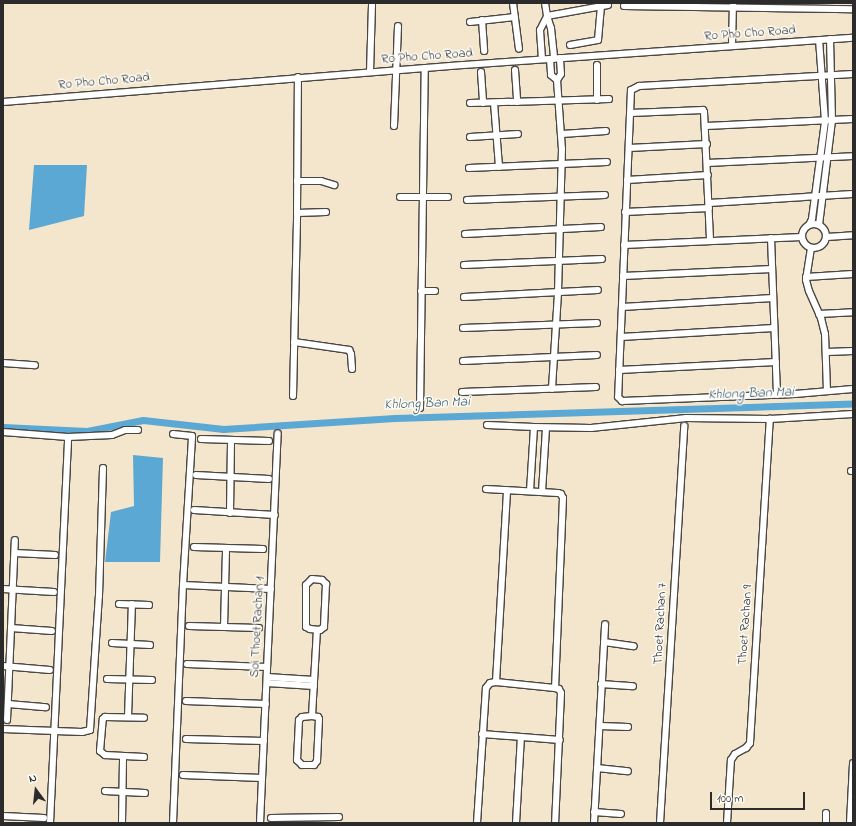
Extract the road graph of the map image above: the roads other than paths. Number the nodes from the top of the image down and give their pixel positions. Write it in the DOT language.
graph roads {
  1 [pos="372,3"];
  2 [pos="513,3"];
  3 [pos="545,3"];
  4 [pos="608,5"];
  5 [pos="733,5"];
  6 [pos="762,5"];
  7 [pos="624,6"];
  8 [pos="601,7"];
  9 [pos="853,9"];
  10 [pos="547,16"];
  11 [pos="515,17"];
  12 [pos="482,20"];
  13 [pos="470,22"];
  14 [pos="398,26"];
  15 [pos="853,38"];
  16 [pos="830,39"];
  17 [pos="818,40"];
  18 [pos="570,45"];
  19 [pos="732,46"];
  20 [pos="518,49"];
  21 [pos="484,52"];
  22 [pos="555,58"];
  23 [pos="542,59"];
  24 [pos="598,65"];
  25 [pos="425,68"];
  26 [pos="396,70"];
  27 [pos="515,70"];
  28 [pos="370,72"];
  29 [pos="481,72"];
  30 [pos="853,74"];
  31 [pos="831,75"];
  32 [pos="822,76"];
  33 [pos="298,78"];
  34 [pos="557,80"];
  35 [pos="559,100"];
  36 [pos="597,100"];
  37 [pos="609,100"];
  38 [pos="3,102"];
  39 [pos="494,102"];
  40 [pos="517,102"];
  41 [pos="483,103"];
  42 [pos="470,104"];
  43 [pos="631,113"];
  44 [pos="853,119"];
  45 [pos="832,120"];
  46 [pos="825,121"];
  47 [pos="394,126"];
  48 [pos="706,126"];
  49 [pos="606,131"];
  50 [pos="497,134"];
  51 [pos="518,134"];
  52 [pos="562,134"];
  53 [pos="470,137"];
  54 [pos="707,144"];
  55 [pos="629,148"];
  56 [pos="853,156"];
  57 [pos="827,157"];
  58 [pos="820,159"];
  59 [pos="607,162"];
  60 [pos="562,163"];
  61 [pos="707,163"];
  62 [pos="499,167"];
  63 [pos="469,168"];
  64 [pos="708,175"];
  65 [pos="627,180"];
  66 [pos="297,181"];
  67 [pos="334,185"];
  68 [pos="853,194"];
  69 [pos="605,195"];
  70 [pos="823,195"];
  71 [pos="561,196"];
  72 [pos="816,196"];
  73 [pos="400,197"];
  74 [pos="422,197"];
  75 [pos="448,197"];
  76 [pos="468,200"];
  77 [pos="709,205"];
  78 [pos="326,212"];
  79 [pos="626,212"];
  80 [pos="297,213"];
  81 [pos="809,225"];
  82 [pos="819,225"];
  83 [pos="601,227"];
  84 [pos="560,229"];
  85 [pos="465,234"];
  86 [pos="853,235"];
  87 [pos="827,236"];
  88 [pos="802,237"];
  89 [pos="771,238"];
  90 [pos="710,241"];
  91 [pos="624,245"];
  92 [pos="811,248"];
  93 [pos="602,259"];
  94 [pos="559,261"];
  95 [pos="464,265"];
  96 [pos="772,269"];
  97 [pos="853,274"];
  98 [pos="623,276"];
  99 [pos="806,277"];
  100 [pos="598,290"];
  101 [pos="421,291"];
  102 [pos="435,291"];
  103 [pos="558,293"];
  104 [pos="464,297"];
  105 [pos="773,298"];
  106 [pos="622,307"];
  107 [pos="853,312"];
  108 [pos="819,314"];
  109 [pos="598,323"];
  110 [pos="556,324"];
  111 [pos="463,328"];
  112 [pos="774,328"];
  113 [pos="621,337"];
  114 [pos="294,342"];
  115 [pos="853,351"];
  116 [pos="827,352"];
  117 [pos="597,355"];
  118 [pos="553,357"];
  119 [pos="463,361"];
  120 [pos="776,362"];
  121 [pos="3,363"];
  122 [pos="34,365"];
  123 [pos="352,369"];
  124 [pos="619,370"];
  125 [pos="596,387"];
  126 [pos="552,389"];
  127 [pos="853,389"];
  128 [pos="827,390"];
  129 [pos="462,392"];
  130 [pos="777,395"];
  131 [pos="293,396"];
  132 [pos="420,408"];
  133 [pos="853,414"];
  134 [pos="770,419"];
  135 [pos="487,425"];
  136 [pos="684,426"];
  137 [pos="534,427"];
  138 [pos="546,428"];
  139 [pos="138,430"];
  140 [pos="3,432"];
  141 [pos="278,433"];
  142 [pos="173,434"];
  143 [pos="68,438"];
  144 [pos="201,439"];
  145 [pos="231,440"];
  146 [pos="269,441"];
  147 [pos="103,468"];
  148 [pos="196,475"];
  149 [pos="231,477"];
  150 [pos="269,479"];
  151 [pos="486,489"];
  152 [pos="507,490"];
  153 [pos="530,492"];
  154 [pos="542,492"];
  155 [pos="194,510"];
  156 [pos="230,513"];
  157 [pos="274,515"];
  158 [pos="15,540"];
  159 [pos="194,547"];
  160 [pos="226,548"];
  161 [pos="263,549"];
  162 [pos="15,553"];
  163 [pos="55,555"];
  164 [pos="183,585"];
  165 [pos="225,588"];
  166 [pos="3,589"];
  167 [pos="13,589"];
  168 [pos="271,589"];
  169 [pos="54,592"];
  170 [pos="119,604"];
  171 [pos="132,604"];
  172 [pos="149,605"];
  173 [pos="604,624"];
  174 [pos="189,626"];
  175 [pos="224,627"];
  176 [pos="12,628"];
  177 [pos="259,628"];
  178 [pos="52,630"];
  179 [pos="317,630"];
  180 [pos="604,642"];
  181 [pos="112,643"];
  182 [pos="131,644"];
  183 [pos="150,644"];
  184 [pos="634,646"];
  185 [pos="187,664"];
  186 [pos="6,667"];
  187 [pos="267,667"];
  188 [pos="50,670"];
  189 [pos="107,679"];
  190 [pos="130,679"];
  191 [pos="152,680"];
  192 [pos="267,680"];
  193 [pos="496,682"];
  194 [pos="314,683"];
  195 [pos="601,684"];
  196 [pos="634,686"];
  197 [pos="555,688"];
  198 [pos="186,701"];
  199 [pos="8,704"];
  200 [pos="266,704"];
  201 [pos="46,707"];
  202 [pos="312,716"];
  203 [pos="128,717"];
  204 [pos="144,718"];
  205 [pos="7,720"];
  206 [pos="600,726"];
  207 [pos="628,727"];
  208 [pos="3,730"];
  209 [pos="90,730"];
  210 [pos="53,731"];
  211 [pos="101,732"];
  212 [pos="482,734"];
  213 [pos="521,737"];
  214 [pos="186,739"];
  215 [pos="560,740"];
  216 [pos="264,741"];
  217 [pos="123,757"];
  218 [pos="144,758"];
  219 [pos="853,764"];
  220 [pos="597,768"];
  221 [pos="628,770"];
  222 [pos="183,775"];
  223 [pos="262,778"];
  224 [pos="105,791"];
  225 [pos="123,792"];
  226 [pos="145,793"];
  227 [pos="852,796"];
  228 [pos="852,804"];
  229 [pos="594,812"];
  230 [pos="826,813"];
  231 [pos="621,814"];
  232 [pos="3,816"];
  233 [pos="339,817"];
  234 [pos="44,818"];
  235 [pos="271,818"];
  236 [pos="305,820"];
  237 [pos="50,823"];
  238 [pos="122,823"];
  239 [pos="173,823"];
  240 [pos="260,823"];
  241 [pos="477,823"];
  242 [pos="516,823"];
  243 [pos="555,823"];
  244 [pos="594,823"];
  245 [pos="660,823"];
  246 [pos="727,823"];
  247 [pos="826,823"];
  248 [pos="850,823"];
  1 -- 28 [label="street"];
  2 -- 11 [label="street"];
  3 -- 10 [label="street"];
  4 -- 8 [label="street"];
  5 -- 6 [label="street"];
  5 -- 7 [label="street"];
  5 -- 19 [label="street"];
  6 -- 9 [label="street"];
  8 -- 10 [label="street"];
  8 -- 18 [label="street"];
  10 -- 22 [label="street"];
  10 -- 23 [label="street"];
  11 -- 12 [label="street"];
  11 -- 20 [label="street"];
  12 -- 13 [label="street"];
  12 -- 21 [label="street"];
  14 -- 26 [label="street"];
  15 -- 16 [label="street, Ro Pho Cho Road"];
  16 -- 17 [label="street, Ro Pho Cho Road"];
  16 -- 31 [label="street"];
  17 -- 19 [label="street, Ro Pho Cho Road"];
  17 -- 32 [label="street"];
  19 -- 22 [label="street, Ro Pho Cho Road"];
  22 -- 23 [label="street, Ro Pho Cho Road"];
  22 -- 34 [label="street"];
  22 -- 34 [label="street"];
  23 -- 25 [label="street, Ro Pho Cho Road"];
  24 -- 36 [label="street"];
  25 -- 26 [label="street, Ro Pho Cho Road"];
  25 -- 74 [label="street"];
  26 -- 28 [label="street, Ro Pho Cho Road"];
  26 -- 47 [label="street"];
  27 -- 40 [label="street"];
  28 -- 33 [label="street, Ro Pho Cho Road"];
  29 -- 41 [label="street"];
  30 -- 31 [label="street"];
  31 -- 32 [label="street"];
  31 -- 45 [label="street"];
  32 -- 43 [label="street"];
  32 -- 46 [label="street"];
  33 -- 38 [label="street, Ro Pho Cho Road"];
  33 -- 66 [label="street"];
  34 -- 35 [label="street"];
  35 -- 36 [label="street"];
  35 -- 40 [label="street"];
  35 -- 52 [label="street"];
  36 -- 37 [label="street"];
  39 -- 40 [label="street"];
  39 -- 41 [label="street"];
  39 -- 50 [label="street"];
  41 -- 42 [label="street"];
  43 -- 48 [label="street"];
  43 -- 55 [label="street"];
  44 -- 45 [label="street"];
  45 -- 46 [label="street"];
  45 -- 57 [label="street"];
  46 -- 48 [label="street"];
  46 -- 58 [label="street"];
  48 -- 54 [label="street"];
  49 -- 52 [label="street"];
  50 -- 51 [label="street"];
  50 -- 53 [label="street"];
  50 -- 62 [label="street"];
  52 -- 60 [label="street"];
  54 -- 55 [label="street"];
  54 -- 61 [label="street"];
  55 -- 65 [label="street"];
  56 -- 57 [label="street"];
  57 -- 58 [label="street"];
  57 -- 70 [label="street"];
  58 -- 61 [label="street"];
  58 -- 72 [label="street"];
  59 -- 60 [label="street"];
  60 -- 62 [label="street"];
  60 -- 71 [label="street"];
  61 -- 64 [label="street"];
  62 -- 63 [label="street"];
  64 -- 65 [label="street"];
  64 -- 77 [label="street"];
  65 -- 79 [label="street"];
  66 -- 67 [label="street"];
  66 -- 80 [label="street"];
  68 -- 70 [label="street"];
  69 -- 71 [label="street"];
  70 -- 72 [label="street"];
  70 -- 82 [label="street"];
  71 -- 76 [label="street"];
  71 -- 84 [label="street"];
  72 -- 77 [label="street"];
  72 -- 81 [label="street"];
  73 -- 74 [label="street"];
  74 -- 75 [label="street"];
  74 -- 101 [label="street"];
  77 -- 79 [label="street"];
  77 -- 90 [label="street"];
  78 -- 80 [label="street"];
  79 -- 91 [label="street"];
  80 -- 114 [label="street"];
  81 -- 82 [label="street"];
  81 -- 88 [label="street"];
  82 -- 87 [label="street"];
  83 -- 84 [label="street"];
  84 -- 85 [label="street"];
  84 -- 94 [label="street"];
  86 -- 87 [label="street"];
  87 -- 92 [label="street"];
  88 -- 89 [label="street"];
  88 -- 92 [label="street"];
  89 -- 90 [label="street"];
  89 -- 96 [label="street"];
  90 -- 91 [label="street"];
  91 -- 98 [label="street"];
  92 -- 99 [label="street"];
  93 -- 94 [label="street"];
  94 -- 95 [label="street"];
  94 -- 103 [label="street"];
  96 -- 98 [label="street"];
  96 -- 105 [label="street"];
  97 -- 99 [label="street"];
  98 -- 106 [label="street"];
  99 -- 108 [label="street"];
  100 -- 103 [label="street"];
  101 -- 102 [label="street"];
  101 -- 132 [label="street"];
  103 -- 104 [label="street"];
  103 -- 110 [label="street"];
  105 -- 106 [label="street"];
  105 -- 112 [label="street"];
  106 -- 113 [label="street"];
  107 -- 108 [label="street"];
  108 -- 116 [label="street"];
  109 -- 110 [label="street"];
  110 -- 111 [label="street"];
  110 -- 118 [label="street"];
  112 -- 113 [label="street"];
  112 -- 120 [label="street"];
  113 -- 124 [label="street"];
  114 -- 123 [label="street"];
  114 -- 131 [label="street"];
  115 -- 116 [label="street"];
  116 -- 128 [label="street"];
  117 -- 118 [label="street"];
  118 -- 119 [label="street"];
  118 -- 126 [label="street"];
  120 -- 124 [label="street"];
  120 -- 130 [label="street"];
  121 -- 122 [label="street"];
  124 -- 130 [label="street"];
  125 -- 126 [label="street"];
  126 -- 129 [label="street"];
  127 -- 128 [label="street"];
  128 -- 130 [label="street"];
  133 -- 134 [label="street"];
  134 -- 138 [label="street"];
  134 -- 246 [label="street, Thoet Rachan 9"];
  135 -- 137 [label="street"];
  136 -- 245 [label="street, Thoet Rachan 7"];
  137 -- 138 [label="street"];
  137 -- 153 [label="street"];
  138 -- 154 [label="street"];
  139 -- 143 [label="street"];
  140 -- 143 [label="street"];
  141 -- 157 [label="street, Soi Thoet Rachan 1"];
  142 -- 164 [label="street"];
  143 -- 210 [label="street"];
  144 -- 145 [label="street"];
  145 -- 146 [label="street"];
  145 -- 149 [label="street"];
  147 -- 209 [label="street"];
  148 -- 149 [label="street"];
  149 -- 150 [label="street"];
  149 -- 156 [label="street"];
  151 -- 152 [label="street"];
  152 -- 153 [label="street"];
  152 -- 193 [label="street"];
  153 -- 154 [label="street"];
  154 -- 197 [label="street"];
  155 -- 156 [label="street"];
  156 -- 157 [label="street"];
  157 -- 168 [label="street, Soi Thoet Rachan 1"];
  158 -- 162 [label="street"];
  159 -- 160 [label="street"];
  160 -- 161 [label="street"];
  160 -- 165 [label="street"];
  162 -- 163 [label="street"];
  162 -- 167 [label="street"];
  164 -- 165 [label="street"];
  164 -- 239 [label="street"];
  165 -- 168 [label="street"];
  165 -- 175 [label="street"];
  166 -- 167 [label="street"];
  167 -- 169 [label="street"];
  167 -- 176 [label="street"];
  168 -- 187 [label="street, Soi Thoet Rachan 1"];
  170 -- 171 [label="street"];
  171 -- 172 [label="street"];
  171 -- 182 [label="street"];
  173 -- 180 [label="street"];
  174 -- 175 [label="street"];
  175 -- 177 [label="street"];
  176 -- 178 [label="street"];
  176 -- 186 [label="street"];
  179 -- 179 [label="street"];
  179 -- 194 [label="street"];
  180 -- 184 [label="street"];
  180 -- 195 [label="street"];
  181 -- 182 [label="street"];
  182 -- 183 [label="street"];
  182 -- 190 [label="street"];
  185 -- 187 [label="street"];
  186 -- 188 [label="street"];
  186 -- 199 [label="street"];
  187 -- 192 [label="street, Soi Thoet Rachan 1"];
  189 -- 190 [label="street"];
  190 -- 191 [label="street"];
  190 -- 203 [label="street"];
  192 -- 194 [label="street"];
  192 -- 200 [label="street, Soi Thoet Rachan 1"];
  193 -- 197 [label="street"];
  193 -- 212 [label="street"];
  194 -- 202 [label="street"];
  195 -- 196 [label="street"];
  195 -- 206 [label="street"];
  197 -- 215 [label="street"];
  198 -- 200 [label="street"];
  199 -- 201 [label="street"];
  199 -- 205 [label="street"];
  200 -- 216 [label="street, Soi Thoet Rachan 1"];
  202 -- 202 [label="street"];
  203 -- 204 [label="street"];
  203 -- 211 [label="street"];
  206 -- 207 [label="street"];
  206 -- 220 [label="street"];
  208 -- 210 [label="street"];
  209 -- 210 [label="street"];
  209 -- 211 [label="street"];
  210 -- 237 [label="street"];
  211 -- 217 [label="street"];
  212 -- 213 [label="street"];
  212 -- 241 [label="street"];
  213 -- 215 [label="street"];
  213 -- 242 [label="street"];
  214 -- 216 [label="street"];
  215 -- 243 [label="street"];
  216 -- 223 [label="street, Soi Thoet Rachan 1"];
  217 -- 218 [label="street"];
  217 -- 225 [label="street"];
  219 -- 227 [label="street"];
  220 -- 221 [label="street"];
  220 -- 229 [label="street"];
  222 -- 223 [label="street"];
  223 -- 240 [label="street, Soi Thoet Rachan 1"];
  224 -- 225 [label="street"];
  225 -- 226 [label="street"];
  225 -- 238 [label="street"];
  227 -- 228 [label="street"];
  228 -- 248 [label="street"];
  229 -- 231 [label="street"];
  229 -- 244 [label="street"];
  230 -- 247 [label="street"];
  232 -- 234 [label="street"];
  233 -- 236 [label="street"];
  235 -- 236 [label="street"];
}
